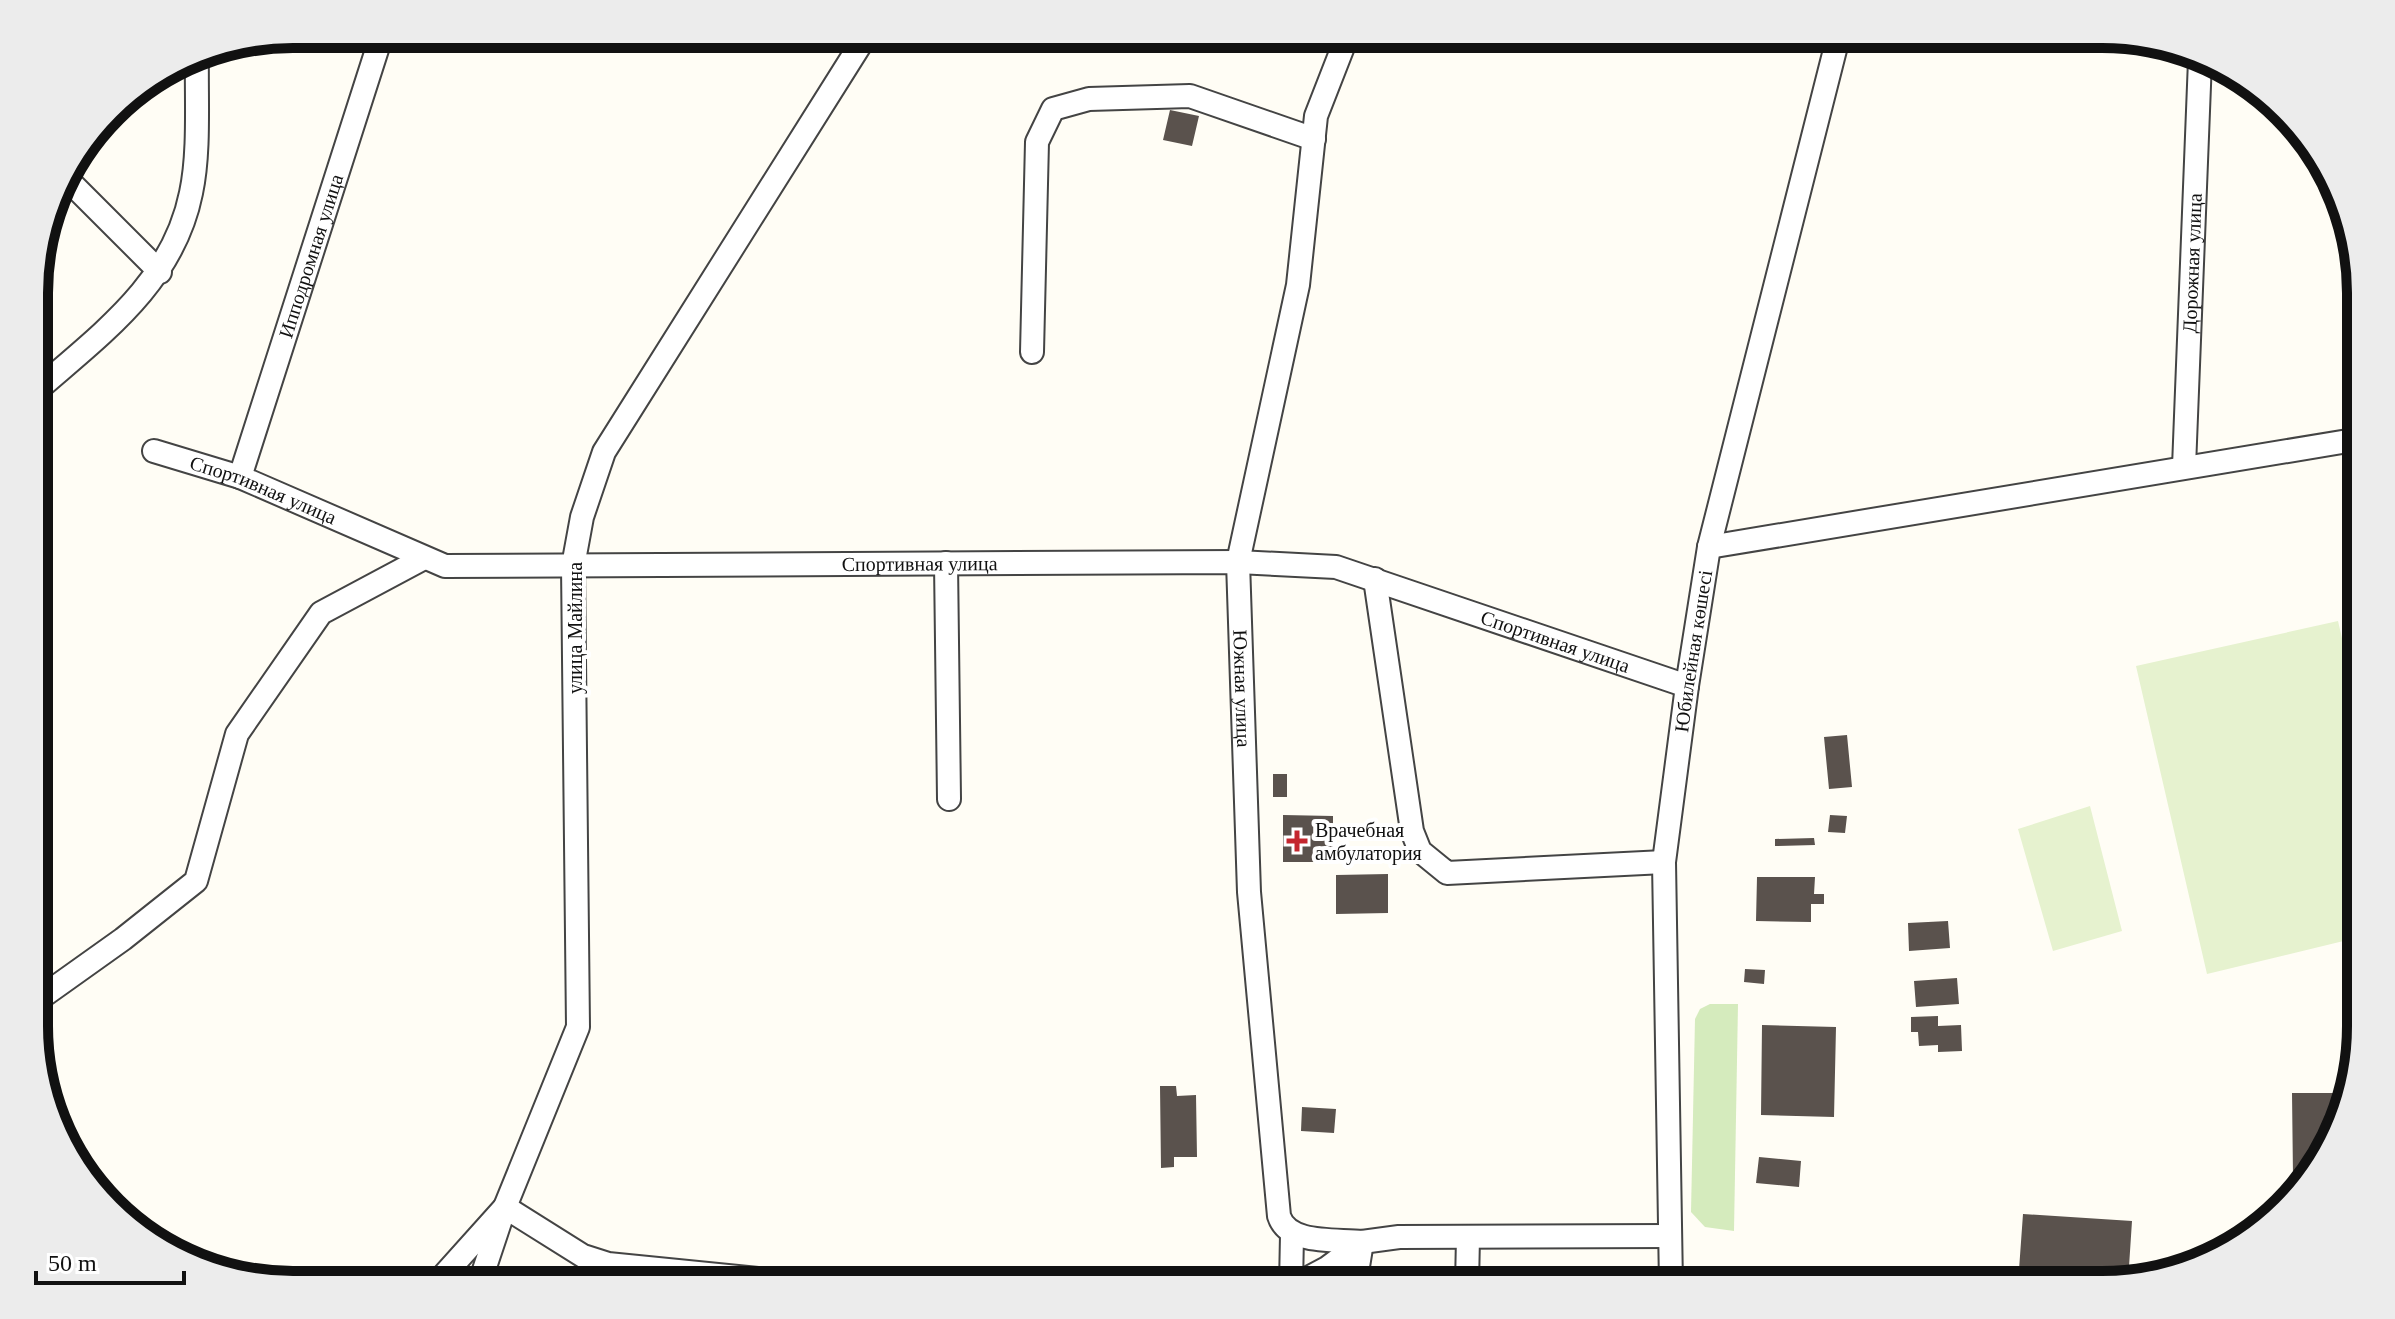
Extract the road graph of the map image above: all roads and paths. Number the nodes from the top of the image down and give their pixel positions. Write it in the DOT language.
graph roads {
  1 [pos="1342,48"];
  2 [pos="1835,48"];
  3 [pos="377,49"];
  4 [pos="858,49"];
  5 [pos="196,68"];
  6 [pos="2200,69"];
  7 [pos="1314,139"];
  8 [pos="74,186"];
  9 [pos="160,272"];
  10 [pos="1032,352"];
  11 [pos="48,381"];
  12 [pos="2346,441"];
  13 [pos="154,451"];
  14 [pos="2184,467"];
  15 [pos="240,477"];
  16 [pos="1709,547"];
  17 [pos="424,558"];
  18 [pos="1238,562"];
  19 [pos="946,563"];
  20 [pos="573,566"];
  21 [pos="1375,579"];
  22 [pos="1687,686"];
  23 [pos="949,799"];
  24 [pos="1664,862"];
  25 [pos="48,992"];
  26 [pos="505,1207"];
  27 [pos="1292,1235"];
  28 [pos="1670,1236"];
  29 [pos="1468,1237"];
  30 [pos="1362,1242"];
  31 [pos="1293,1270"];
  32 [pos="1322,1270"];
  33 [pos="1357,1270"];
  34 [pos="1467,1270"];
  35 [pos="1671,1270"];
  36 [pos="448,1271"];
  37 [pos="484,1271"];
  38 [pos="676,1271"];
  1 -- 7 [label="street, Южная улица"];
  2 -- 16 [label="street, Юбилейная көшесі"];
  3 -- 15 [label="street, Ипподромная улица"];
  4 -- 20 [label="street, улица Майлина"];
  5 -- 9 [label="street"];
  6 -- 14 [label="street, Дорожная улица"];
  7 -- 10 [label="street"];
  7 -- 18 [label="street, Южная улица"];
  8 -- 9 [label="street"];
  9 -- 11 [label="street"];
  12 -- 14 [label="street"];
  13 -- 15 [label="street, Спортивная улица"];
  14 -- 16 [label="street"];
  15 -- 17 [label="street, Спортивная улица"];
  16 -- 22 [label="street, Юбилейная көшесі"];
  17 -- 20 [label="street, Спортивная улица"];
  17 -- 25 [label="street"];
  18 -- 19 [label="street, Спортивная улица"];
  18 -- 21 [label="street, Спортивная улица"];
  18 -- 27 [label="street, Южная улица"];
  19 -- 20 [label="street, Спортивная улица"];
  19 -- 23 [label="street"];
  20 -- 26 [label="street, улица Майлина"];
  21 -- 22 [label="street, Спортивная улица"];
  21 -- 24 [label="street"];
  22 -- 24 [label="street, Юбилейная көшесі"];
  24 -- 28 [label="street, Юбилейная көшесі"];
  26 -- 36 [label="street"];
  26 -- 37 [label="street, улица Майлина"];
  26 -- 38 [label="street"];
  27 -- 30 [label="street"];
  27 -- 31 [label="street"];
  28 -- 29 [label="street"];
  28 -- 35 [label="street, Юбилейная көшесі"];
  29 -- 30 [label="street"];
  29 -- 34 [label="street"];
  30 -- 32 [label="street"];
  30 -- 33 [label="street"];
}
